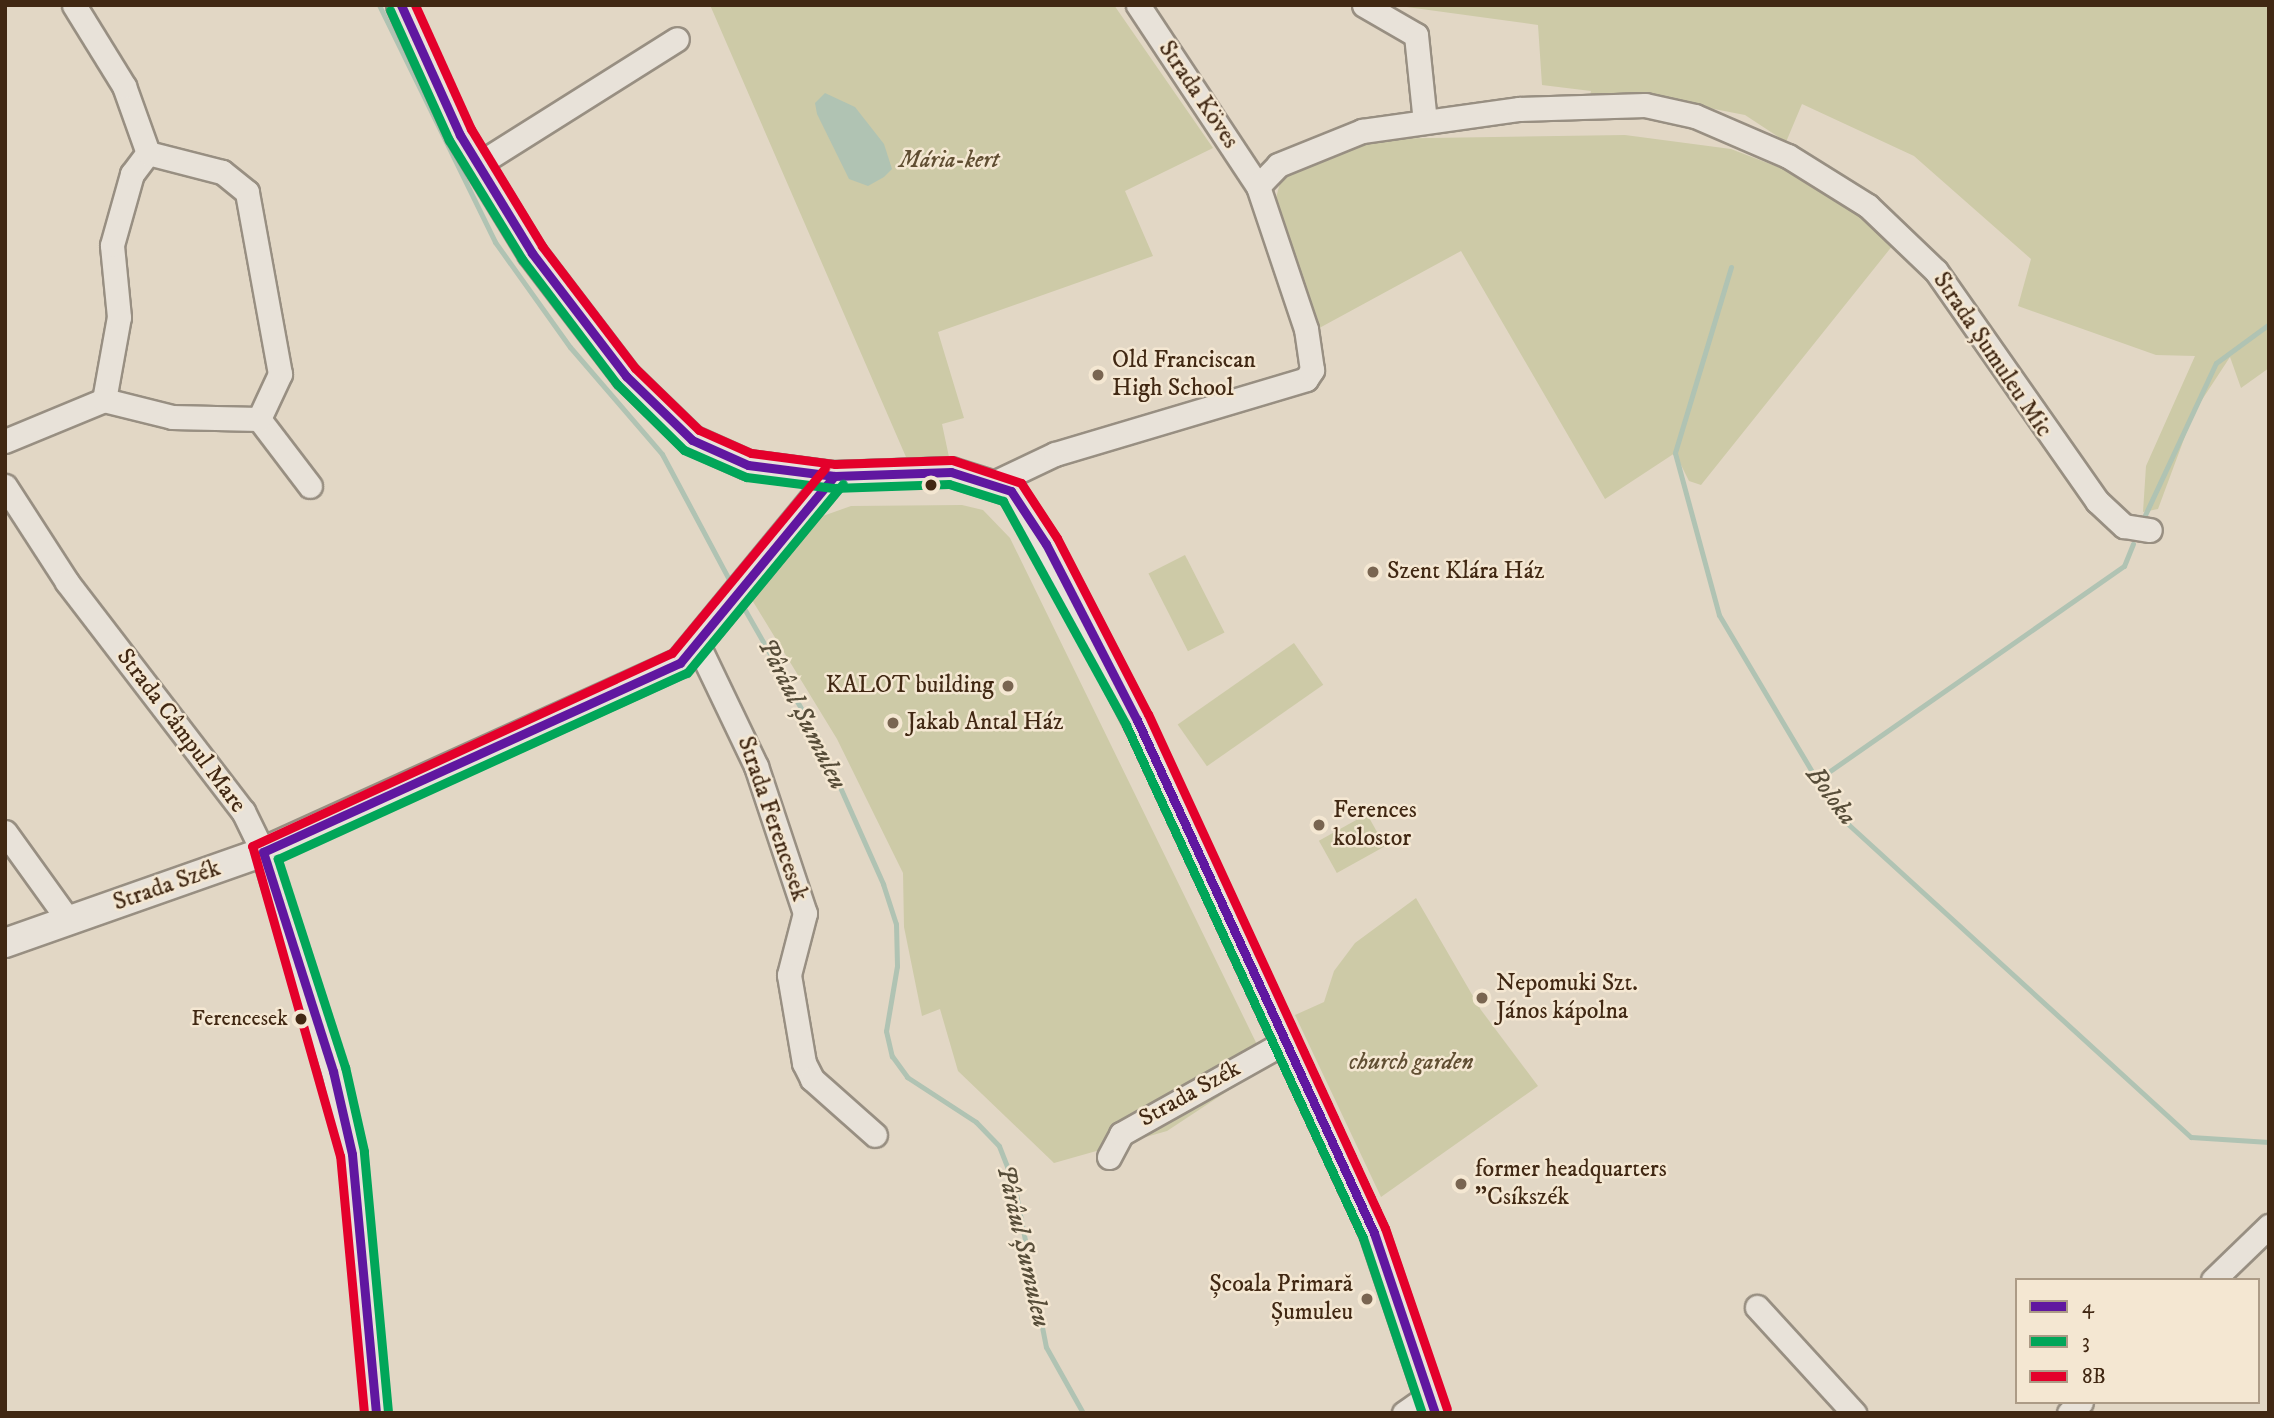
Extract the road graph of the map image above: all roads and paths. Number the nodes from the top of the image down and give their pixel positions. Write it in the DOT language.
graph roads {
  1 [pos="74,5"];
  2 [pos="401,5"];
  3 [pos="1139,5"];
  4 [pos="1364,5"];
  5 [pos="677,39"];
  6 [pos="1425,122"];
  7 [pos="148,153"];
  8 [pos="477,165"];
  9 [pos="1258,186"];
  10 [pos="104,400"];
  11 [pos="259,419"];
  12 [pos="5,441"];
  13 [pos="834,476"];
  14 [pos="996,482"];
  15 [pos="5,486"];
  16 [pos="310,486"];
  17 [pos="2150,530"];
  18 [pos="699,647"];
  19 [pos="5,832"];
  20 [pos="263,852"];
  21 [pos="69,920"];
  22 [pos="5,943"];
  23 [pos="1283,1043"];
  24 [pos="875,1135"];
  25 [pos="1109,1157"];
  26 [pos="2269,1226"];
  27 [pos="2215,1278"];
  28 [pos="1757,1307"];
  29 [pos="1432,1404"];
  30 [pos="376,1413"];
  31 [pos="1404,1413"];
  32 [pos="1854,1413"];
  1 -- 7 [label="street"];
  2 -- 8 [label="street"];
  3 -- 9 [label="street, Strada Köves"];
  4 -- 6 [label="street"];
  5 -- 8 [label="street"];
  6 -- 9 [label="street, Strada Șumuleu Mic"];
  6 -- 17 [label="street, Strada Șumuleu Mic"];
  7 -- 10 [label="street"];
  7 -- 11 [label="street"];
  8 -- 13 [label="street"];
  9 -- 14 [label="street"];
  10 -- 11 [label="street"];
  10 -- 12 [label="street"];
  11 -- 16 [label="street"];
  13 -- 14 [label="street"];
  13 -- 18 [label="street, Strada Szék"];
  14 -- 23 [label="street"];
  15 -- 20 [label="street, Strada Câmpul Mare"];
  18 -- 20 [label="street, Strada Szék"];
  18 -- 24 [label="street, Strada Ferencesek"];
  19 -- 21 [label="street"];
  20 -- 21 [label="street, Strada Szék"];
  20 -- 30 [label="street, Strada Câmpul Mare"];
  21 -- 22 [label="street, Strada Szék"];
  23 -- 25 [label="street, Strada Szék"];
  23 -- 29 [label="street"];
  26 -- 27 [label="street"];
  28 -- 32 [label="street"];
  29 -- 31 [label="street"];
}
